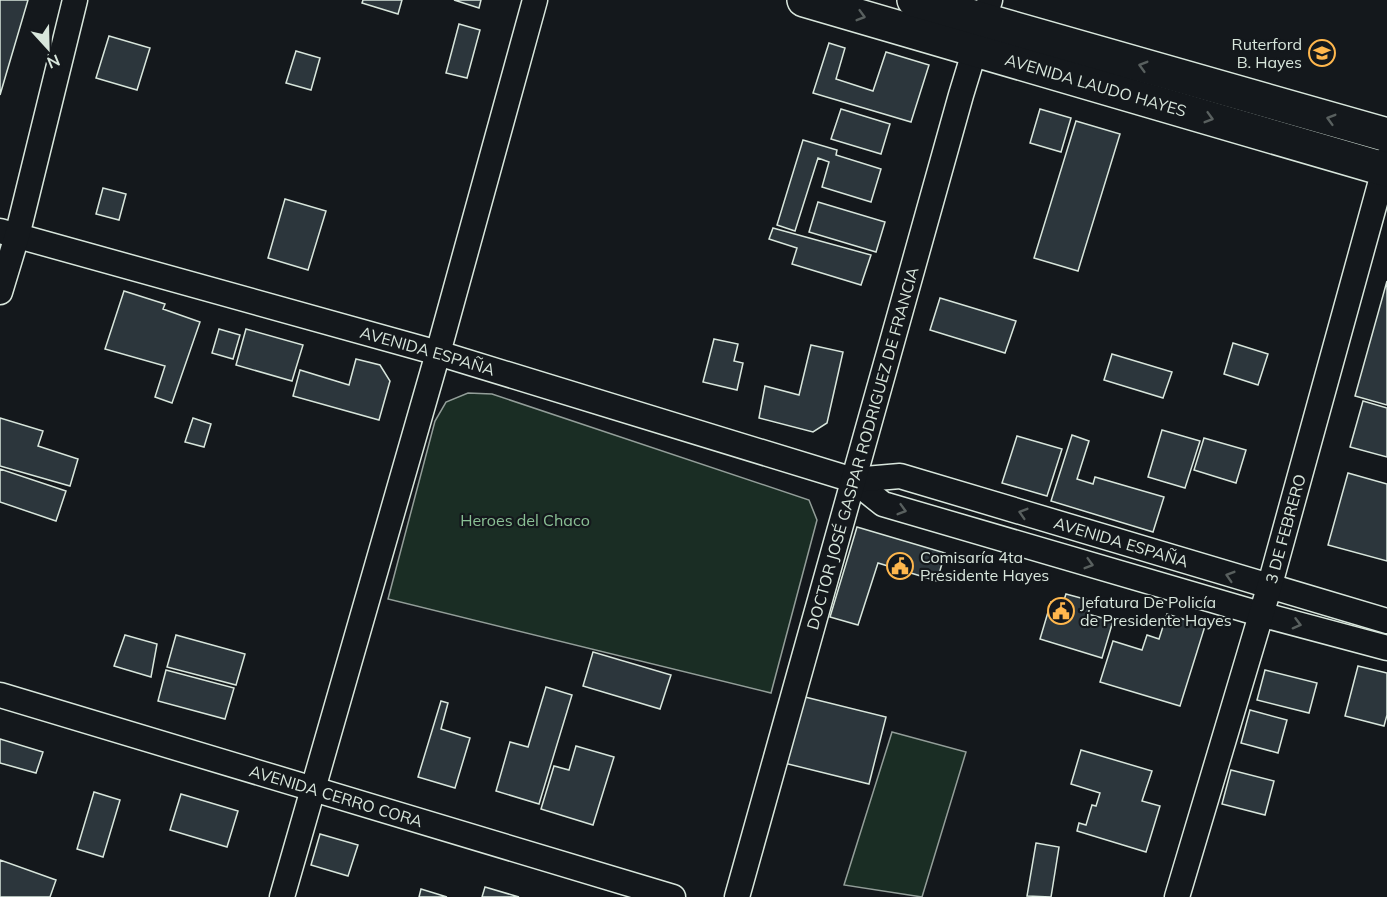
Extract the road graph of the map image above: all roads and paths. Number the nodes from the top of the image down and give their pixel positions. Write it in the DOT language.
graph roads {
  1 [pos="75,0"];
  2 [pos="535,0"];
  3 [pos="804,0"];
  4 [pos="914,0"];
  5 [pos="983,23"];
  6 [pos="1387,135"];
  7 [pos="1386,166"];
  8 [pos="9,233"];
  9 [pos="0,292"];
  10 [pos="438,353"];
  11 [pos="853,480"];
  12 [pos="1269,588"];
  13 [pos="1260,614"];
  14 [pos="1387,621"];
  15 [pos="1387,648"];
  16 [pos="0,695"];
  17 [pos="312,788"];
  18 [pos="282,897"];
  19 [pos="673,897"];
  20 [pos="738,897"];
  21 [pos="1177,897"];
  1 -- 8 [label="street"];
  2 -- 10 [label="street"];
  3 -- 5 [label="street, AVENIDA LAUDO HAYES, one-way"];
  4 -- 5 [label="street, AVENIDA LAUDO HAYES"];
  6 -- 5 [label="street, AVENIDA LAUDO HAYES, one-way"];
  5 -- 7 [label="street, AVENIDA LAUDO HAYES, one-way"];
  5 -- 11 [label="street, DOCTOR JOSÉ GASPAR RODRIGUEZ DE FRANCIA"];
  7 -- 12 [label="street, 3 DE FEBRERO"];
  8 -- 9 [label="street"];
  8 -- 10 [label="street, AVENIDA ESPAÑA"];
  10 -- 11 [label="street, AVENIDA ESPAÑA"];
  10 -- 17 [label="street"];
  12 -- 11 [label="street, AVENIDA ESPAÑA, one-way"];
  11 -- 13 [label="street, AVENIDA ESPAÑA, one-way"];
  11 -- 20 [label="street, DOCTOR JOSÉ GASPAR RODRIGUEZ DE FRANCIA"];
  12 -- 13 [label="street, 3 DE FEBRERO"];
  12 -- 14 [label="street, AVENIDA ESPAÑA"];
  13 -- 15 [label="street, AVENIDA ESPAÑA, one-way"];
  13 -- 21 [label="street, 3 DE FEBRERO"];
  16 -- 17 [label="street, AVENIDA CERRO CORA"];
  17 -- 18 [label="street"];
  17 -- 19 [label="street, AVENIDA CERRO CORA"];
}
